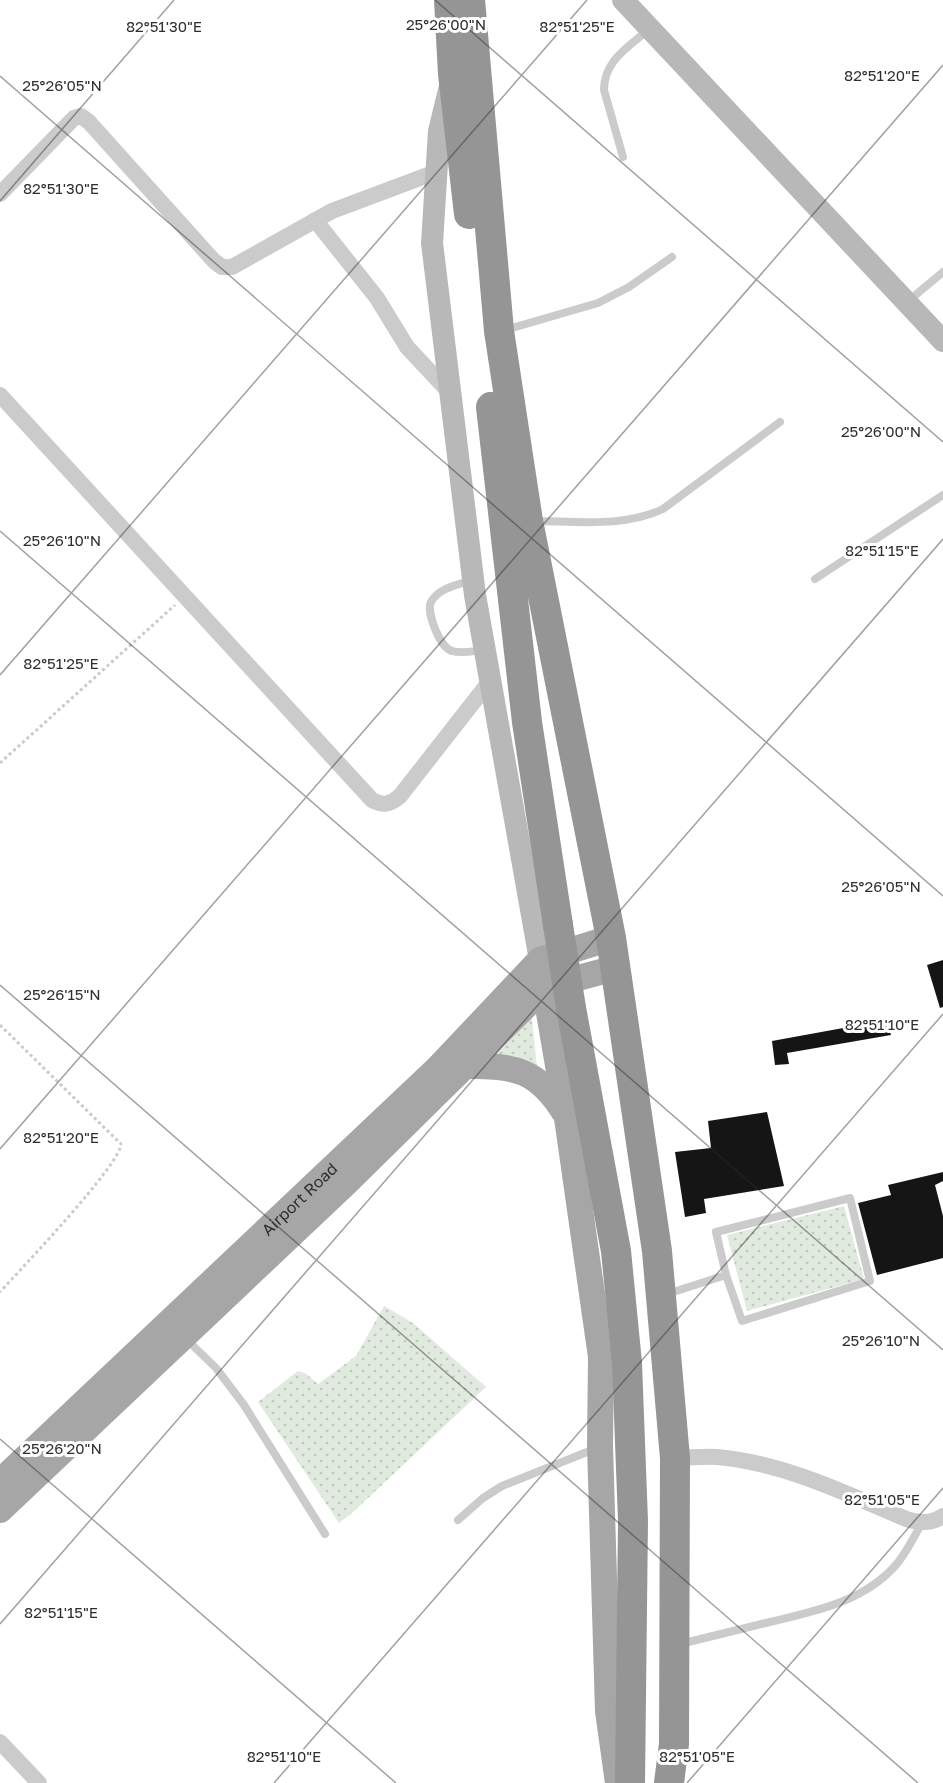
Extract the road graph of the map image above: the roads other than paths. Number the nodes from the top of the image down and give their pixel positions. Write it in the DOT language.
graph roads {
  1 [pos="449,0"];
  2 [pos="470,0"];
  3 [pos="623,0"];
  4 [pos="650,28"];
  5 [pos="453,74"];
  6 [pos="623,157"];
  7 [pos="436,172"];
  8 [pos="0,194"];
  9 [pos="315,220"];
  10 [pos="672,256"];
  11 [pos="943,272"];
  12 [pos="906,302"];
  13 [pos="499,331"];
  14 [pos="943,341"];
  15 [pos="450,393"];
  16 [pos="0,395"];
  17 [pos="780,422"];
  18 [pos="943,495"];
  19 [pos="528,521"];
  20 [pos="815,579"];
  21 [pos="473,580"];
  22 [pos="485,650"];
  23 [pos="490,681"];
  24 [pos="611,938"];
  25 [pos="540,960"];
  26 [pos="615,968"];
  27 [pos="545,987"];
  28 [pos="466,1066"];
  29 [pos="567,1118"];
  30 [pos="726,1275"];
  31 [pos="660,1296"];
  32 [pos="183,1336"];
  33 [pos="600,1446"];
  34 [pos="675,1458"];
  35 [pos="0,1482"];
  36 [pos="0,1510"];
  37 [pos="943,1516"];
  38 [pos="458,1520"];
  39 [pos="922,1523"];
  40 [pos="325,1534"];
  41 [pos="674,1646"];
  42 [pos="0,1743"];
  43 [pos="39,1783"];
  44 [pos="618,1783"];
  45 [pos="630,1783"];
  46 [pos="669,1783"];
  1 -- 5 [label="highway"];
  2 -- 13 [label="highway"];
  3 -- 4 [label="main road"];
  4 -- 6 [label="lane"];
  4 -- 12 [label="main road"];
  5 -- 7 [label="main road"];
  5 -- 45 [label="highway, bridge"];
  7 -- 9 [label="street"];
  7 -- 15 [label="main road"];
  8 -- 9 [label="street"];
  9 -- 15 [label="street"];
  10 -- 13 [label="lane"];
  11 -- 12 [label="lane"];
  12 -- 14 [label="main road"];
  13 -- 19 [label="highway"];
  15 -- 21 [label="main road"];
  16 -- 23 [label="street"];
  17 -- 19 [label="lane"];
  18 -- 20 [label="lane"];
  19 -- 24 [label="highway"];
  21 -- 22 [label="main road"];
  21 -- 22 [label="lane"];
  22 -- 23 [label="main road"];
  23 -- 25 [label="main road"];
  24 -- 25 [label="main road, Airport Road"];
  24 -- 26 [label="highway"];
  25 -- 27 [label="main road"];
  25 -- 35 [label="main road, Airport Road"];
  26 -- 27 [label="main road"];
  26 -- 31 [label="highway"];
  27 -- 28 [label="main road"];
  27 -- 29 [label="main road"];
  28 -- 29 [label="main road"];
  28 -- 32 [label="main road"];
  29 -- 33 [label="main road"];
  30 -- 30 [label="lane"];
  30 -- 31 [label="lane"];
  31 -- 34 [label="highway"];
  32 -- 36 [label="main road"];
  32 -- 40 [label="lane"];
  33 -- 38 [label="lane"];
  33 -- 44 [label="main road"];
  34 -- 39 [label="street"];
  34 -- 41 [label="highway"];
  37 -- 39 [label="street"];
  39 -- 41 [label="lane"];
  41 -- 46 [label="highway"];
  42 -- 43 [label="street"];
}
